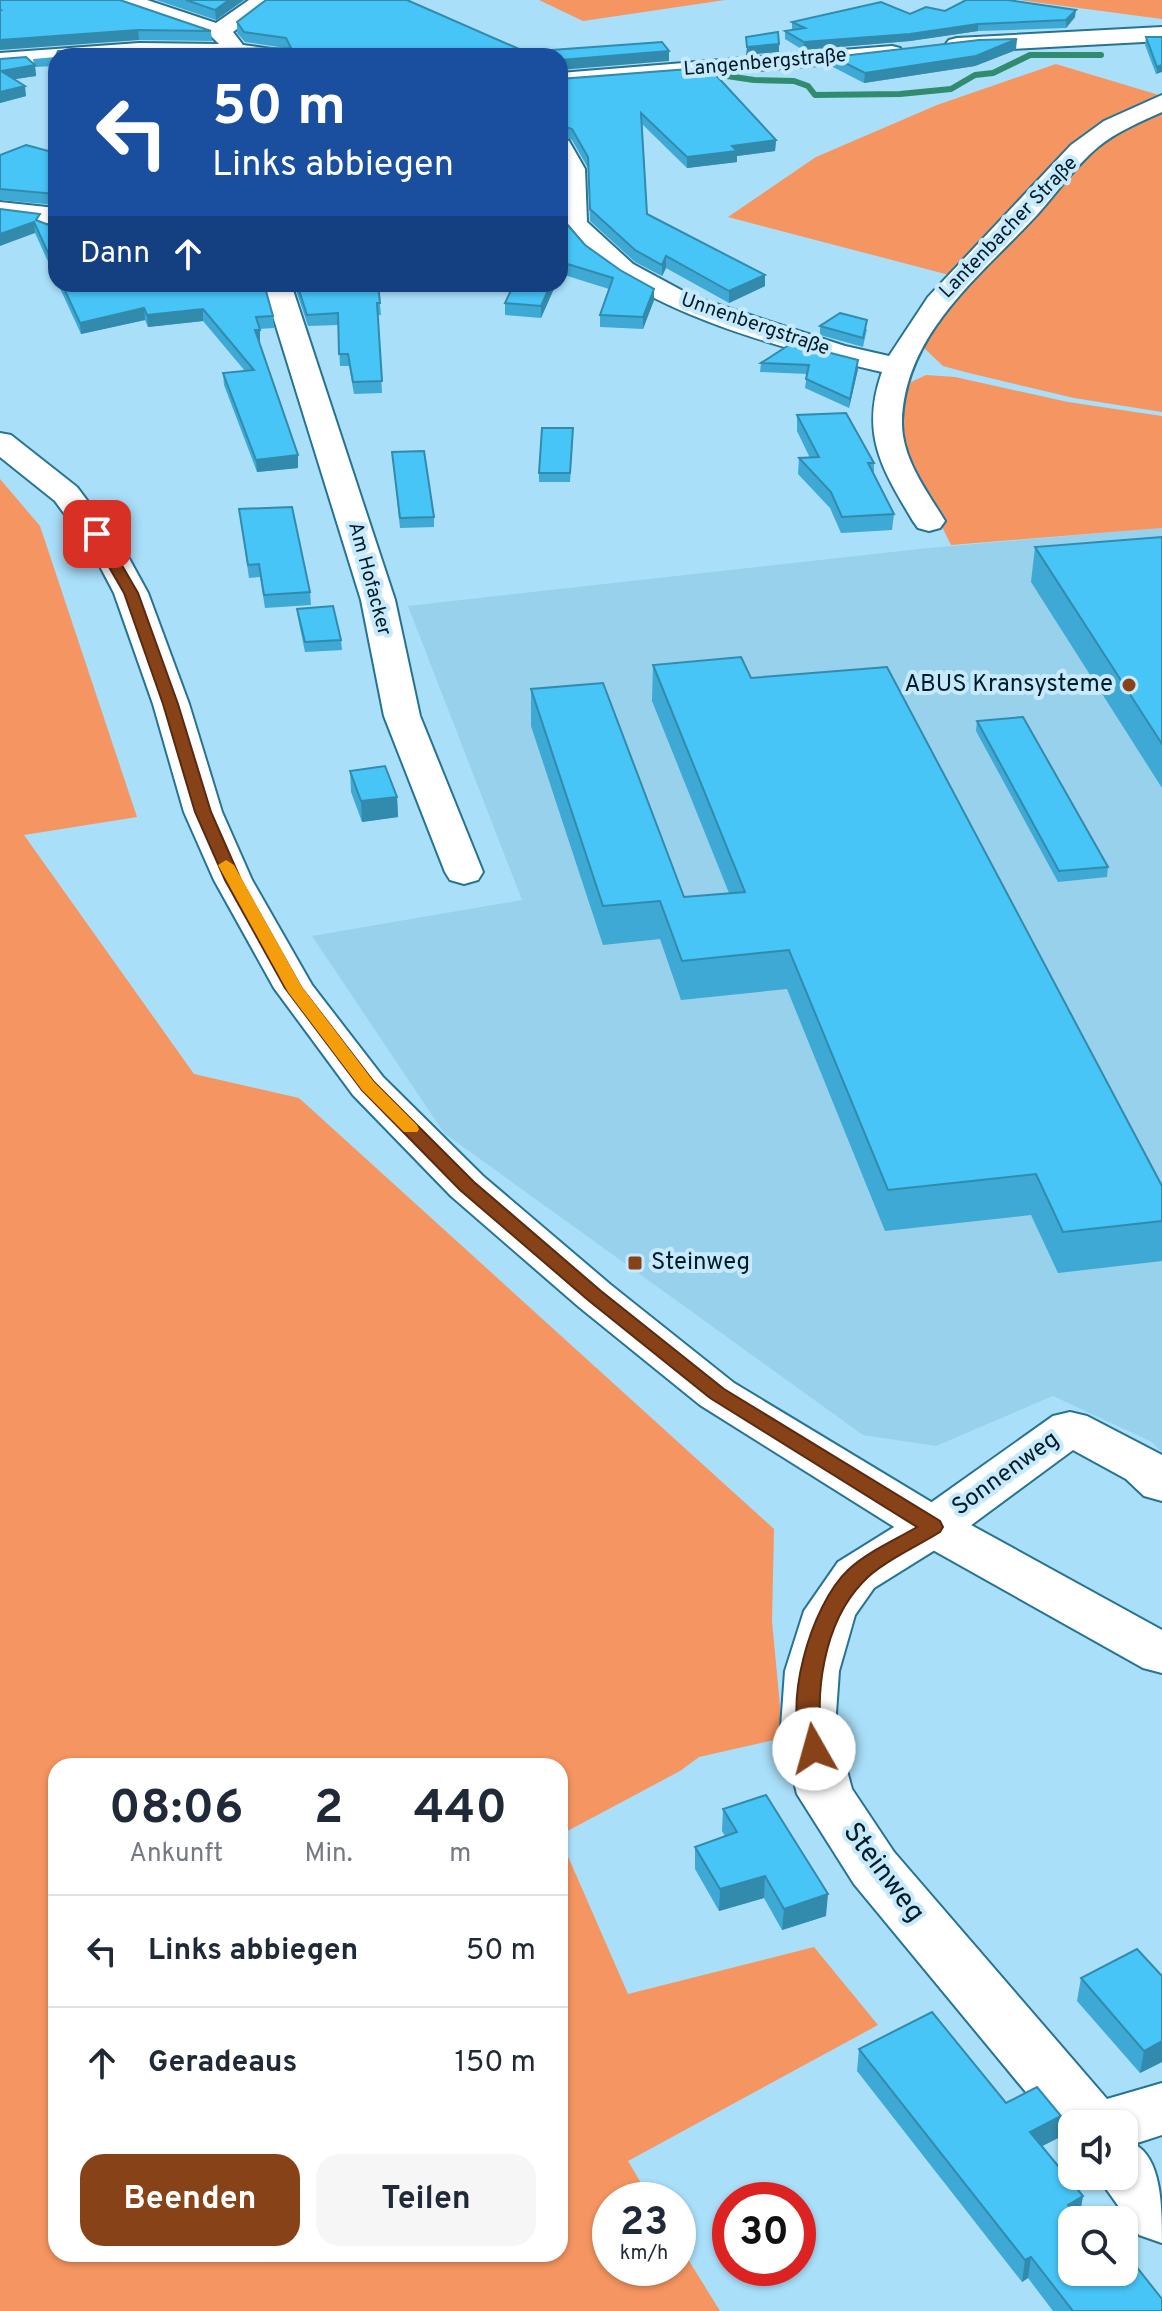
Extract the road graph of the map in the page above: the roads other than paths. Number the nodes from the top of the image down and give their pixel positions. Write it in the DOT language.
graph roads {
  1 [pos="124,0"];
  2 [pos="264,0"];
  3 [pos="219,31"];
  4 [pos="1162,34"];
  5 [pos="938,47"];
  6 [pos="231,48"];
  7 [pos="910,51"];
  8 [pos="48,57"];
  9 [pos="0,60"];
  10 [pos="568,79"];
  11 [pos="1162,102"];
  12 [pos="568,161"];
  13 [pos="0,210"];
  14 [pos="568,211"];
  15 [pos="48,215"];
  16 [pos="568,223"];
  17 [pos="280,292"];
  18 [pos="897,367"];
  19 [pos="0,442"];
  20 [pos="929,521"];
  21 [pos="464,872"];
  22 [pos="1162,1484"];
  23 [pos="933,1527"];
  24 [pos="1162,1654"];
  25 [pos="1162,2109"];
  26 [pos="1078,2110"];
  27 [pos="1138,2116"];
  28 [pos="1138,2185"];
  29 [pos="1162,2215"];
  1 -- 3 [label="street"];
  2 -- 3 [label="street"];
  3 -- 6 [label="street"];
  4 -- 5 [label="street"];
  7 -- 10 [label="street, Langenbergstraße"];
  8 -- 9 [label="street"];
  11 -- 18 [label="street, Lantenbacher Straße"];
  12 -- 14 [label="street, Unnenbergstraße"];
  13 -- 15 [label="street"];
  16 -- 18 [label="street, Unnenbergstraße"];
  17 -- 21 [label="street, Am Hofacker"];
  18 -- 20 [label="street, Lantenbacher Straße"];
  19 -- 23 [label="street"];
  22 -- 23 [label="street, Sonnenweg"];
  23 -- 24 [label="street"];
  23 -- 26 [label="street, Steinweg"];
  25 -- 27 [label="street"];
  28 -- 29 [label="street"];
}
